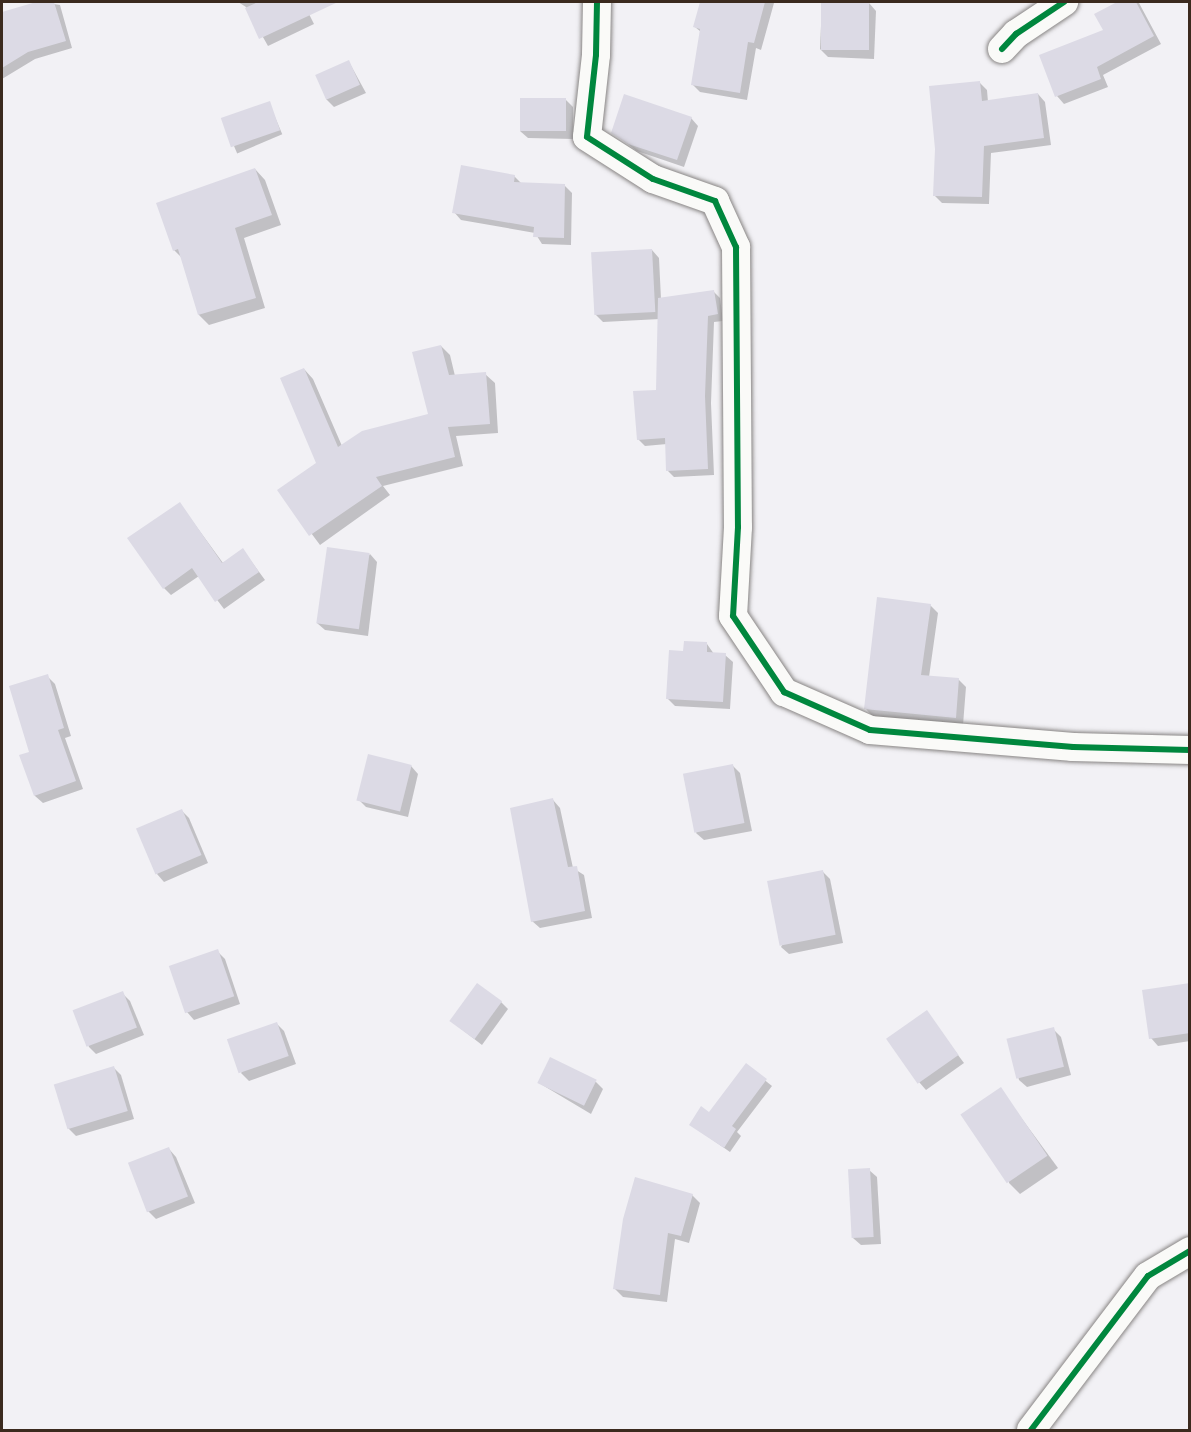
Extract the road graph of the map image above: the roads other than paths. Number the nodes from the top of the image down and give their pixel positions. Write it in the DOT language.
graph roads {
  1 [pos="597,2"];
  2 [pos="1064,2"];
  3 [pos="1002,49"];
  4 [pos="1190,750"];
  5 [pos="1190,1251"];
  6 [pos="1031,1431"];
  1 -- 4 [label="street"];
  2 -- 3 [label="street"];
  5 -- 6 [label="street"];
}
